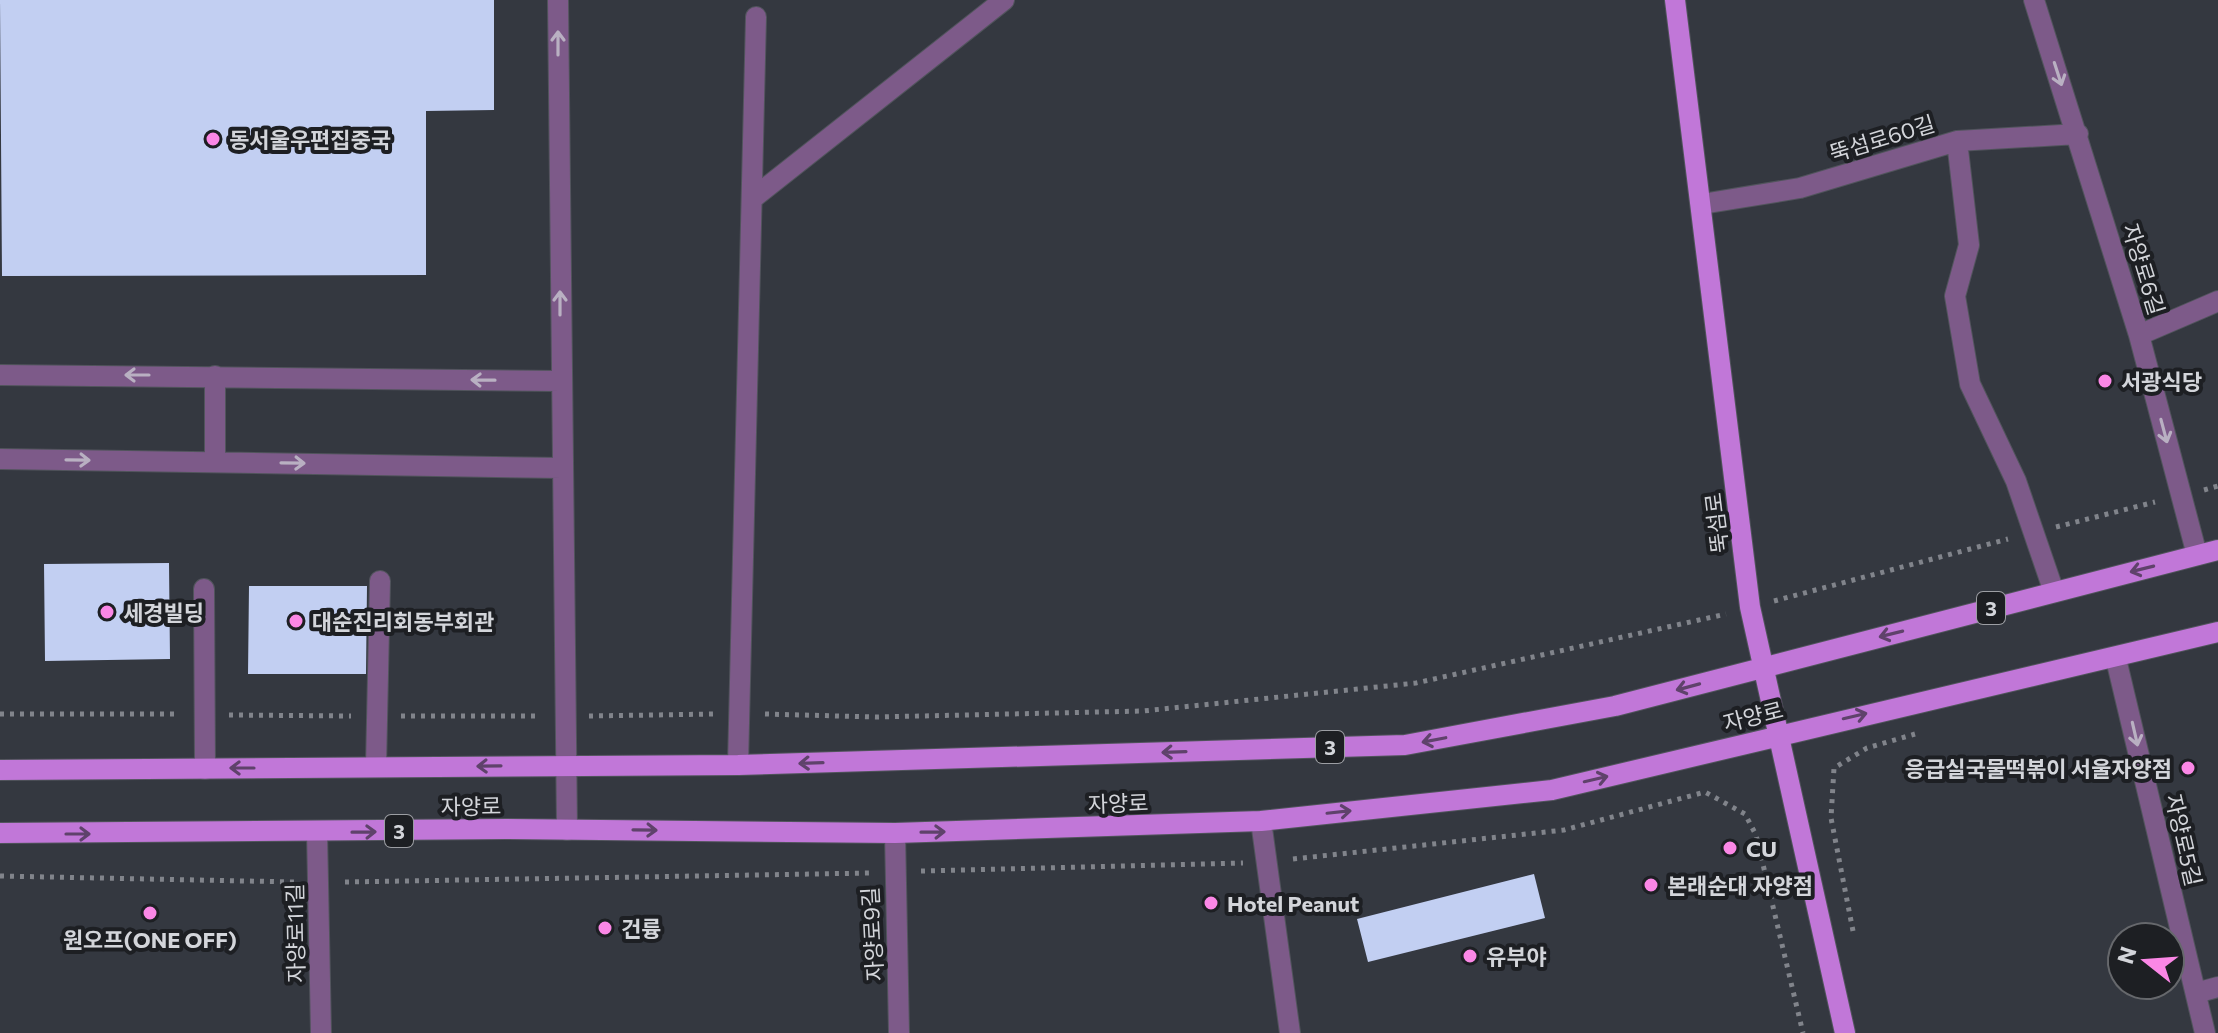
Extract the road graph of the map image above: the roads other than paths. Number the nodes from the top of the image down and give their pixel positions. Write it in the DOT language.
graph roads {
  1 [pos="558,0"];
  2 [pos="1004,0"];
  3 [pos="1675,0"];
  4 [pos="2034,0"];
  5 [pos="756,17"];
  6 [pos="2078,134"];
  7 [pos="1957,141"];
  8 [pos="752,199"];
  9 [pos="1702,204"];
  10 [pos="2218,301"];
  11 [pos="2139,335"];
  12 [pos="0,375"];
  13 [pos="215,376"];
  14 [pos="561,381"];
  15 [pos="0,459"];
  16 [pos="215,461"];
  17 [pos="562,468"];
  18 [pos="2218,550"];
  19 [pos="2197,555"];
  20 [pos="380,581"];
  21 [pos="204,589"];
  22 [pos="2054,592"];
  23 [pos="2218,632"];
  24 [pos="2116,659"];
  25 [pos="1763,667"];
  26 [pos="1779,734"];
  27 [pos="738,765"];
  28 [pos="567,766"];
  29 [pos="376,767"];
  30 [pos="205,769"];
  31 [pos="0,770"];
  32 [pos="1261,821"];
  33 [pos="567,830"];
  34 [pos="317,832"];
  35 [pos="0,833"];
  36 [pos="895,833"];
  37 [pos="2218,987"];
  38 [pos="2196,993"];
  39 [pos="321,1033"];
  40 [pos="899,1033"];
  41 [pos="1290,1033"];
  42 [pos="1845,1033"];
  43 [pos="2205,1033"];
  14 -- 1 [label="street, one-way"];
  2 -- 8 [label="street"];
  3 -- 9 [label="main road, 뚝섬로"];
  4 -- 6 [label="street, 자양로6길, one-way"];
  5 -- 8 [label="street"];
  6 -- 7 [label="street, 뚝섬로60길"];
  6 -- 11 [label="street, 자양로6길"];
  7 -- 9 [label="street, 뚝섬로60길"];
  7 -- 22 [label="street"];
  8 -- 27 [label="street"];
  9 -- 25 [label="main road, 뚝섬로"];
  10 -- 11 [label="street"];
  11 -- 19 [label="street, 자양로6길, one-way"];
  13 -- 12 [label="street, one-way"];
  14 -- 13 [label="street, one-way"];
  13 -- 16 [label="street"];
  14 -- 17 [label="street"];
  15 -- 16 [label="street, one-way"];
  16 -- 17 [label="street, one-way"];
  17 -- 28 [label="street"];
  18 -- 19 [label="main road, 자양로 / 3"];
  19 -- 22 [label="main road, 자양로 / 3, one-way"];
  20 -- 29 [label="street"];
  21 -- 30 [label="street"];
  22 -- 25 [label="main road, 자양로 / 3, one-way"];
  23 -- 24 [label="main road, 자양로 / 3"];
  26 -- 24 [label="main road, 자양로 / 3, one-way"];
  24 -- 38 [label="street, 자양로5길, one-way"];
  25 -- 26 [label="main road, 뚝섬로"];
  25 -- 27 [label="main road, 자양로 / 3, one-way"];
  32 -- 26 [label="main road, 자양로 / 3, one-way"];
  26 -- 42 [label="main road, 뚝섬로"];
  27 -- 28 [label="main road, 자양로 / 3"];
  28 -- 29 [label="main road, 자양로 / 3, one-way"];
  28 -- 33 [label="street"];
  29 -- 30 [label="main road, 자양로 / 3, one-way"];
  30 -- 31 [label="main road, 자양로 / 3"];
  36 -- 32 [label="main road, 자양로 / 3, one-way"];
  32 -- 41 [label="street"];
  34 -- 33 [label="main road, 자양로 / 3, one-way"];
  33 -- 36 [label="main road, 자양로 / 3, one-way"];
  35 -- 34 [label="main road, 자양로 / 3, one-way"];
  34 -- 39 [label="street, 자양로11길"];
  36 -- 40 [label="street, 자양로9길"];
  37 -- 38 [label="street"];
  38 -- 43 [label="street, 자양로5길"];
}
